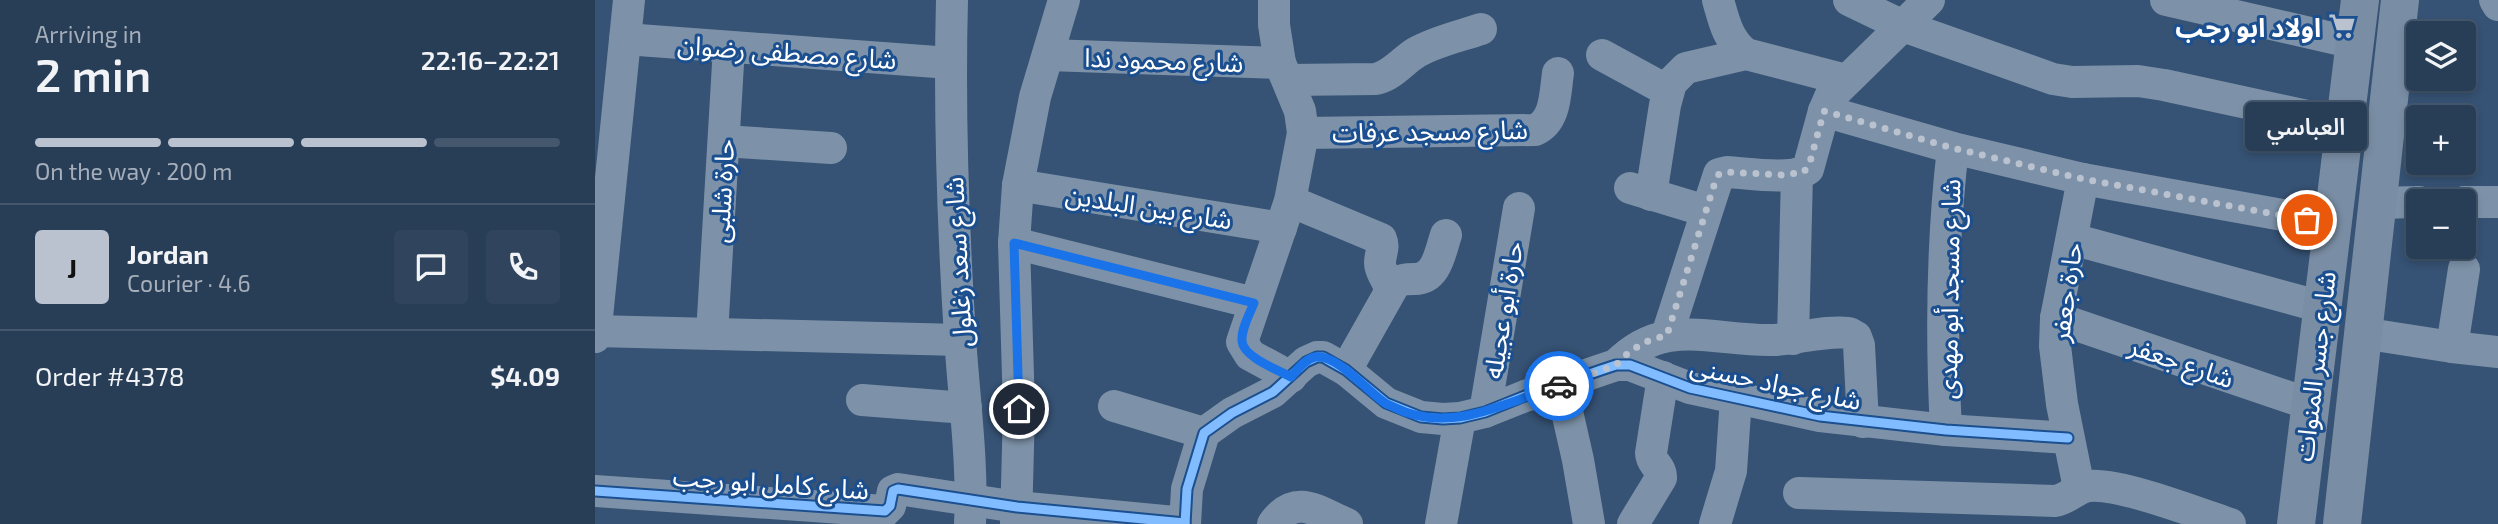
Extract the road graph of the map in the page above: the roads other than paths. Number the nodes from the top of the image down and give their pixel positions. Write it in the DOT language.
graph roads {
  1 [pos="629,0"];
  2 [pos="952,0"];
  3 [pos="1064,0"];
  4 [pos="1274,0"];
  5 [pos="1718,0"];
  6 [pos="1849,0"];
  7 [pos="1929,0"];
  8 [pos="2166,0"];
  9 [pos="2360,0"];
  10 [pos="2400,0"];
  11 [pos="2495,0"];
  12 [pos="2498,5"];
  13 [pos="1903,26"];
  14 [pos="1481,29"];
  15 [pos="625,39"];
  16 [pos="2354,43"];
  17 [pos="729,47"];
  18 [pos="1746,54"];
  19 [pos="1048,55"];
  20 [pos="1602,55"];
  21 [pos="950,63"];
  22 [pos="1284,72"];
  23 [pos="1558,73"];
  24 [pos="1846,80"];
  25 [pos="1668,91"];
  26 [pos="607,94"];
  27 [pos="1824,111"];
  28 [pos="2344,124"];
  29 [pos="1303,133"];
  30 [pos="724,141"];
  31 [pos="831,148"];
  32 [pos="1953,148"];
  33 [pos="1797,174"];
  34 [pos="2083,179"];
  35 [pos="1017,185"];
  36 [pos="2406,202"];
  37 [pos="2476,202"];
  38 [pos="2498,202"];
  39 [pos="2377,203"];
  40 [pos="1519,208"];
  41 [pos="1706,211"];
  42 [pos="1286,214"];
  43 [pos="2332,224"];
  44 [pos="1446,236"];
  45 [pos="2072,239"];
  46 [pos="1014,243"];
  47 [pos="2464,269"];
  48 [pos="1391,291"];
  49 [pos="1254,303"];
  50 [pos="2322,307"];
  51 [pos="2056,318"];
  52 [pos="596,331"];
  53 [pos="2362,332"];
  54 [pos="712,334"];
  55 [pos="1667,335"];
  56 [pos="595,337"];
  57 [pos="1793,339"];
  58 [pos="960,340"];
  59 [pos="2452,347"];
  60 [pos="2498,352"];
  61 [pos="1616,365"];
  62 [pos="1346,370"];
  63 [pos="1291,377"];
  64 [pos="1663,377"];
  65 [pos="1561,385"];
  66 [pos="1736,398"];
  67 [pos="862,400"];
  68 [pos="2309,404"];
  69 [pos="1114,406"];
  70 [pos="966,408"];
  71 [pos="1473,415"];
  72 [pos="1863,422"];
  73 [pos="1946,430"];
  74 [pos="1204,433"];
  75 [pos="2068,438"];
  76 [pos="2079,488"];
  77 [pos="595,491"];
  78 [pos="1798,493"];
  79 [pos="705,511"];
  80 [pos="971,512"];
  81 [pos="827,515"];
  82 [pos="1016,516"];
  83 [pos="1185,524"];
  84 [pos="1273,524"];
  85 [pos="1347,524"];
  86 [pos="1441,524"];
  87 [pos="1589,524"];
  88 [pos="1633,524"];
  89 [pos="1716,524"];
  90 [pos="2230,524"];
  91 [pos="2296,524"];
  92 [pos="2342,524"];
  1 -- 15 [label="street"];
  2 -- 21 [label="street, شارع سعد زغلول"];
  3 -- 19 [label="street"];
  4 -- 22 [label="street"];
  5 -- 18 [label="street"];
  6 -- 13 [label="street"];
  7 -- 13 [label="street"];
  8 -- 16 [label="street"];
  9 -- 16 [label="street, شارع جسر المنوات"];
  10 -- 39 [label="street, شارع جسر المنوات"];
  11 -- 12 [label="street"];
  13 -- 24 [label="street"];
  13 -- 28 [label="street"];
  14 -- 22 [label="street, شارع محمود ندا"];
  15 -- 17 [label="street, شارع مصطفى رضوان"];
  15 -- 26 [label="street"];
  16 -- 28 [label="street, شارع جسر المنوات"];
  17 -- 21 [label="street, شارع مصطفى رضوان"];
  17 -- 30 [label="street, حارة شلبى"];
  18 -- 24 [label="street"];
  18 -- 25 [label="street"];
  19 -- 22 [label="street, شارع محمود ندا"];
  19 -- 35 [label="street"];
  20 -- 25 [label="street"];
  21 -- 58 [label="street, شارع سعد زغلول"];
  22 -- 29 [label="street"];
  23 -- 29 [label="street, شارع مسجد عرفات"];
  24 -- 27 [label="street"];
  25 -- 41 [label="street"];
  26 -- 52 [label="street"];
  27 -- 32 [label="street"];
  27 -- 33 [label="street"];
  28 -- 43 [label="street, شارع جسر المنوات"];
  29 -- 42 [label="street"];
  30 -- 31 [label="street"];
  30 -- 54 [label="street, حارة شلبى"];
  32 -- 34 [label="street"];
  32 -- 73 [label="street, شارع مسجد أبو مهدى"];
  33 -- 41 [label="street"];
  33 -- 57 [label="street"];
  34 -- 43 [label="street"];
  34 -- 45 [label="street, حارة جعفر"];
  35 -- 42 [label="street, شارع بين البلدين"];
  35 -- 46 [label="street"];
  36 -- 39 [label="street"];
  37 -- 38 [label="street"];
  39 -- 53 [label="street, شارع جسر المنوات"];
  40 -- 71 [label="street, حارة أبو عجيله"];
  41 -- 55 [label="street"];
  42 -- 48 [label="street, شارع بين البلدين"];
  42 -- 49 [label="street"];
  43 -- 50 [label="street, شارع جسر المنوات"];
  44 -- 48 [label="street"];
  45 -- 50 [label="street"];
  45 -- 51 [label="street, حارة جعفر"];
  46 -- 49 [label="street"];
  46 -- 82 [label="street"];
  47 -- 59 [label="street"];
  48 -- 62 [label="street"];
  49 -- 63 [label="street"];
  50 -- 68 [label="street, شارع جسر المنوات"];
  51 -- 68 [label="street, شارع جعفر"];
  51 -- 75 [label="street, حارة جعفر"];
  52 -- 54 [label="street"];
  52 -- 56 [label="street"];
  53 -- 59 [label="street"];
  53 -- 92 [label="street, شارع جسر المنوات"];
  54 -- 58 [label="street"];
  55 -- 57 [label="street, شارع جواد حسنى"];
  55 -- 61 [label="street, شارع جواد حسنى"];
  57 -- 72 [label="street, شارع جواد حسنى"];
  58 -- 70 [label="street, شارع سعد زغلول"];
  59 -- 60 [label="street"];
  61 -- 64 [label="street, شارع جواد حسنى"];
  61 -- 65 [label="street, شارع جواد حسنى"];
  62 -- 63 [label="street, شارع جواد حسنى"];
  62 -- 71 [label="street, شارع جواد حسنى"];
  63 -- 74 [label="street, شارع جواد حسنى"];
  64 -- 66 [label="street, شارع جواد حسنى"];
  64 -- 88 [label="street"];
  65 -- 71 [label="street, شارع جواد حسنى"];
  65 -- 87 [label="street"];
  66 -- 72 [label="street, شارع جواد حسنى"];
  66 -- 89 [label="street"];
  67 -- 70 [label="street"];
  68 -- 91 [label="street, شارع جسر المنوات"];
  69 -- 74 [label="street"];
  70 -- 80 [label="street, شارع سعد زغلول"];
  71 -- 86 [label="street, حارة أبو عجيله"];
  72 -- 73 [label="street, شارع جواد حسنى"];
  73 -- 75 [label="street, شارع جواد حسنى"];
  74 -- 83 [label="street"];
  75 -- 76 [label="street, حارة جعفر"];
  76 -- 78 [label="street"];
  76 -- 90 [label="street"];
  77 -- 79 [label="street, شارع كامل ابو رجب"];
  79 -- 81 [label="street, شارع كامل ابو رجب"];
  80 -- 81 [label="street, شارع كامل ابو رجب"];
  80 -- 82 [label="street"];
  82 -- 83 [label="street"];
  84 -- 85 [label="street"];
}
